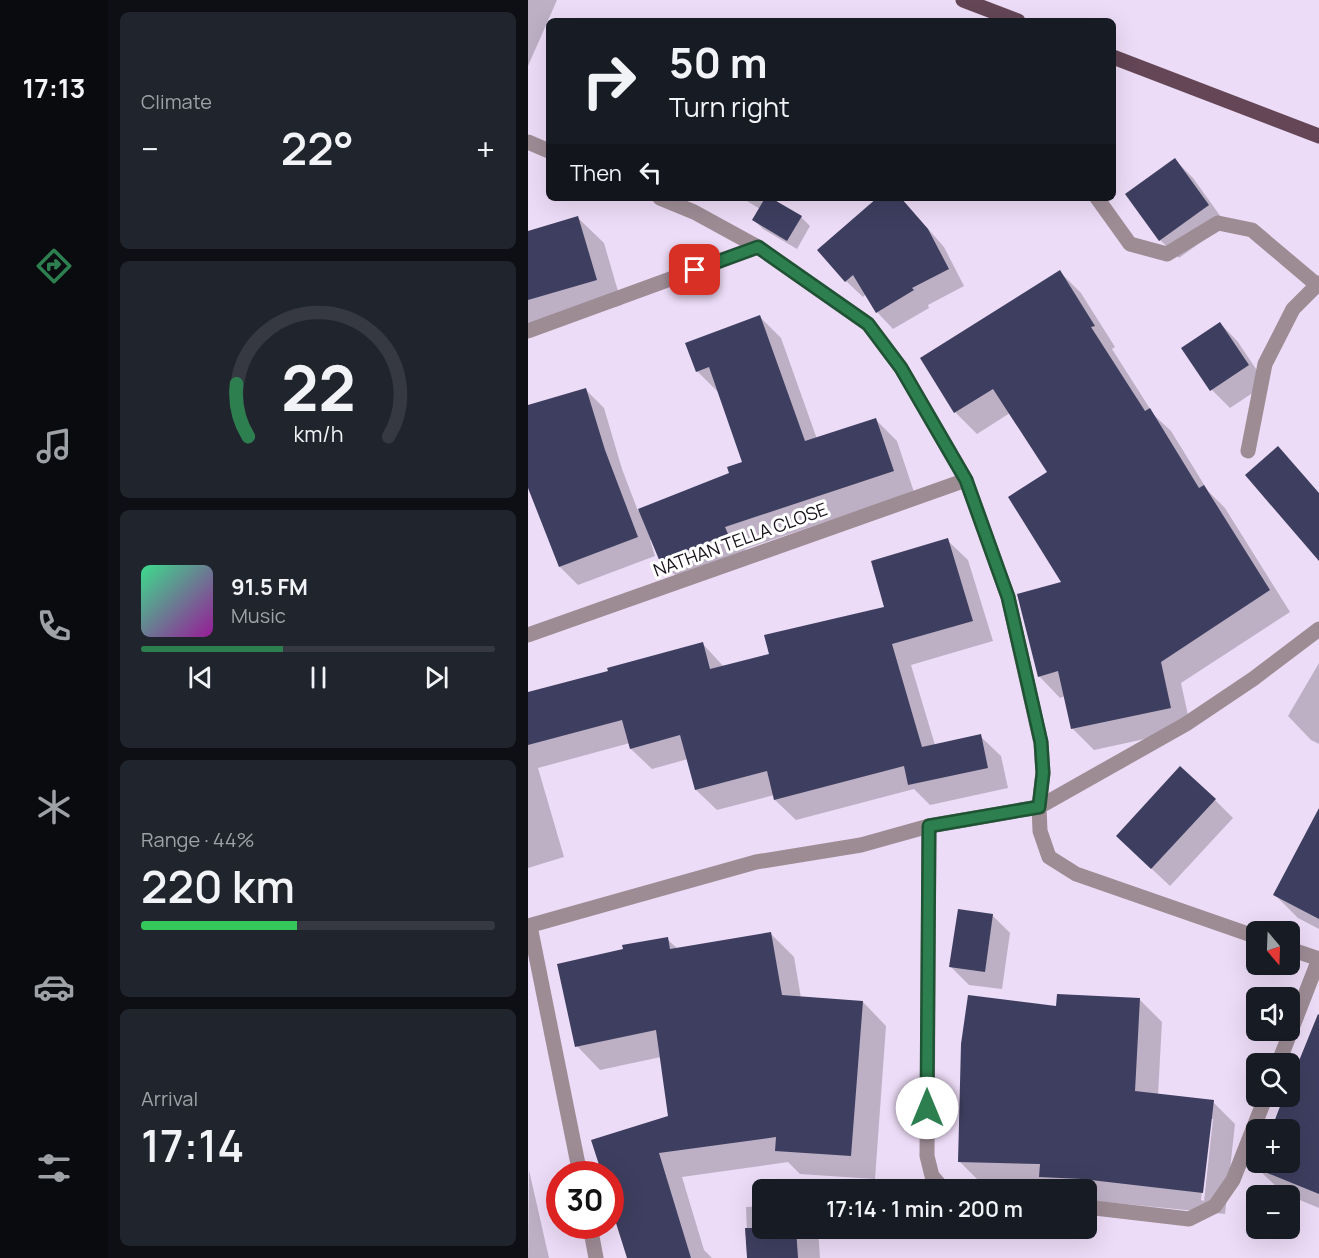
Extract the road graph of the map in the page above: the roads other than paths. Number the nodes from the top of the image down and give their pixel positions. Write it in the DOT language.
graph roads {
  1 [pos="963,0"];
  2 [pos="1010,18"];
  3 [pos="1116,58"];
  4 [pos="1319,136"];
  5 [pos="528,142"];
  6 [pos="546,150"];
  7 [pos="667,201"];
  8 [pos="1099,201"];
  9 [pos="758,247"];
  10 [pos="1318,284"];
  11 [pos="528,331"];
  12 [pos="1248,451"];
  13 [pos="966,480"];
  14 [pos="1319,628"];
  15 [pos="528,635"];
  16 [pos="1039,807"];
  17 [pos="929,826"];
  18 [pos="529,926"];
  19 [pos="1246,933"];
  20 [pos="1300,952"];
  21 [pos="1319,959"];
  22 [pos="1282,1053"];
  23 [pos="1262,1107"];
  24 [pos="577,1161"];
  25 [pos="935,1179"];
  26 [pos="1097,1208"];
  27 [pos="592,1239"];
  28 [pos="596,1258"];
  1 -- 2 [label="main road"];
  3 -- 4 [label="main road"];
  5 -- 6 [label="street"];
  7 -- 9 [label="street"];
  8 -- 10 [label="street"];
  9 -- 11 [label="street"];
  9 -- 13 [label="street"];
  10 -- 12 [label="street"];
  13 -- 15 [label="street, NATHAN TELLA CLOSE"];
  13 -- 16 [label="street"];
  14 -- 16 [label="street"];
  16 -- 17 [label="street"];
  16 -- 19 [label="street"];
  17 -- 18 [label="street"];
  17 -- 25 [label="street"];
  18 -- 24 [label="street"];
  20 -- 21 [label="street"];
  21 -- 22 [label="street"];
  23 -- 26 [label="street"];
  27 -- 28 [label="street"];
}
